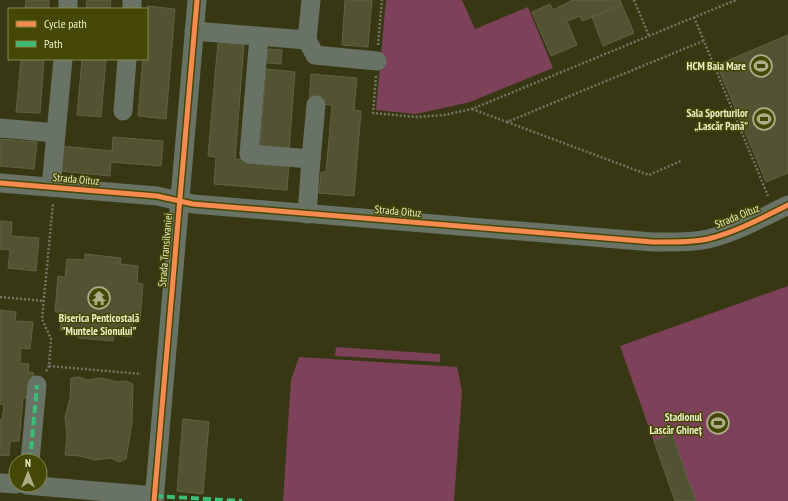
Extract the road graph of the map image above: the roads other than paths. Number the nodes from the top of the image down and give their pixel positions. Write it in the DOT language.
graph roads {
  1 [pos="196,0"];
  2 [pos="311,0"];
  3 [pos="194,31"];
  4 [pos="259,36"];
  5 [pos="307,40"];
  6 [pos="63,60"];
  7 [pos="127,60"];
  8 [pos="377,60"];
  9 [pos="316,105"];
  10 [pos="123,111"];
  11 [pos="0,128"];
  12 [pos="56,133"];
  13 [pos="311,159"];
  14 [pos="0,183"];
  15 [pos="52,193"];
  16 [pos="180,201"];
  17 [pos="781,208"];
  18 [pos="307,214"];
  19 [pos="37,385"];
  20 [pos="31,453"];
  21 [pos="48,487"];
  22 [pos="154,499"];
  1 -- 3 [label="street, Strada Transilvaniei"];
  2 -- 5 [label="street"];
  3 -- 4 [label="street"];
  3 -- 16 [label="street, Strada Transilvaniei"];
  4 -- 5 [label="street"];
  4 -- 13 [label="street"];
  5 -- 8 [label="street"];
  6 -- 12 [label="street"];
  7 -- 10 [label="street"];
  9 -- 13 [label="street"];
  11 -- 12 [label="street"];
  12 -- 15 [label="street"];
  13 -- 18 [label="street"];
  14 -- 15 [label="street, Strada Oituz"];
  15 -- 16 [label="street, Strada Oituz"];
  16 -- 18 [label="street, Strada Oituz"];
  16 -- 22 [label="street, Strada Transilvaniei"];
  17 -- 18 [label="street, Strada Oituz"];
  19 -- 20 [label="street"];
  21 -- 22 [label="street"];
}
